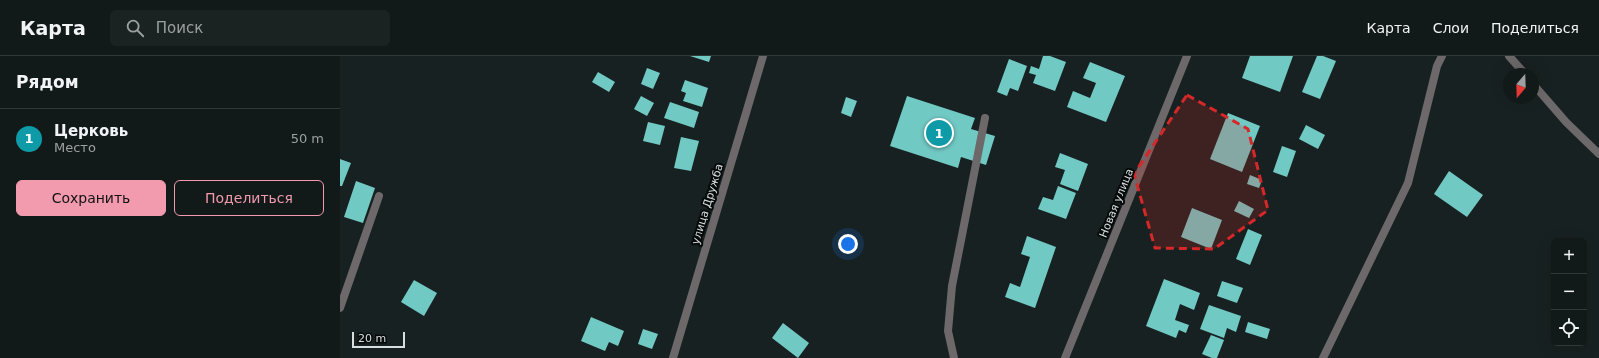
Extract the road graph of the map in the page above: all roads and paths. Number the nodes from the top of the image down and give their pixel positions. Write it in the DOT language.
graph roads {
  1 [pos="763,56"];
  2 [pos="1188,56"];
  3 [pos="1442,56"];
  4 [pos="1509,56"];
  5 [pos="1520,68"];
  6 [pos="1539,91"];
  7 [pos="985,118"];
  8 [pos="1599,154"];
  9 [pos="379,196"];
  10 [pos="340,308"];
  11 [pos="673,358"];
  12 [pos="954,358"];
  13 [pos="1065,358"];
  14 [pos="1324,358"];
  1 -- 11 [label="street, улица Дружба"];
  2 -- 13 [label="street, Новая улица"];
  3 -- 14 [label="street"];
  4 -- 5 [label="street"];
  6 -- 8 [label="street"];
  7 -- 12 [label="street"];
  9 -- 10 [label="street"];
}
